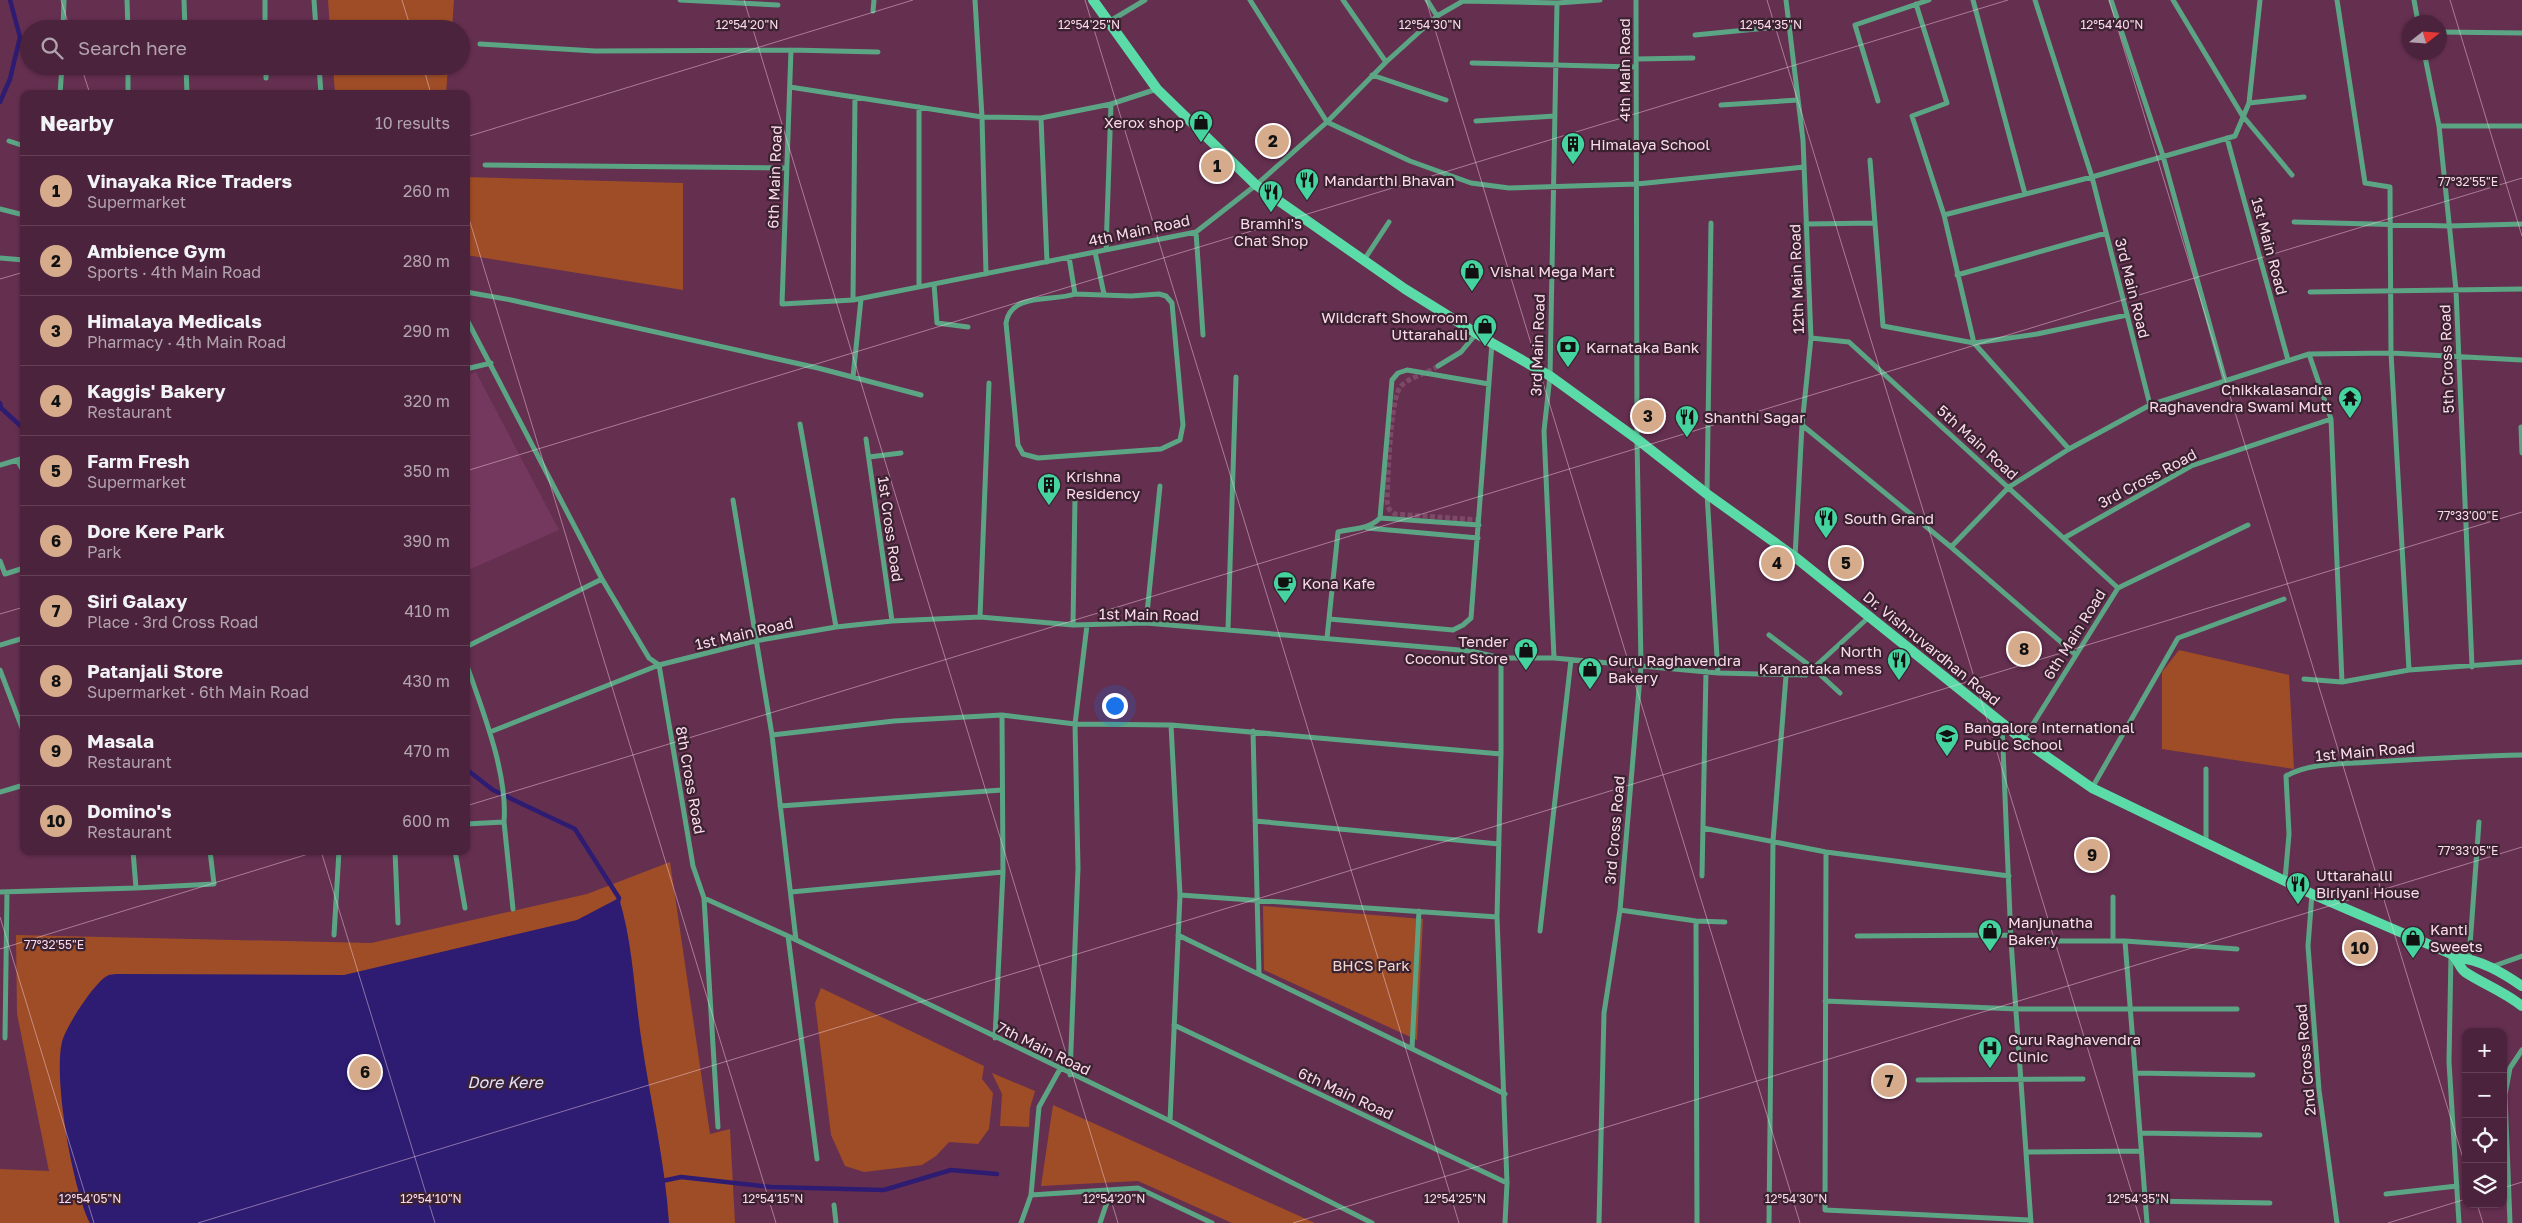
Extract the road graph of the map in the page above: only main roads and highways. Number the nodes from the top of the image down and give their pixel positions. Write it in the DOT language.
graph roads {
  1 [pos="1093,0"];
  2 [pos="2454,956"];
  3 [pos="2522,986"];
  4 [pos="2522,1006"];
  1 -- 2 [label="main road, Dr. Vishnuvardhan Road"];
  2 -- 3 [label="main road, Dr. Vishnuvardhan Road"];
  2 -- 4 [label="main road, Dr. Vishnuvardhan Road"];
}
